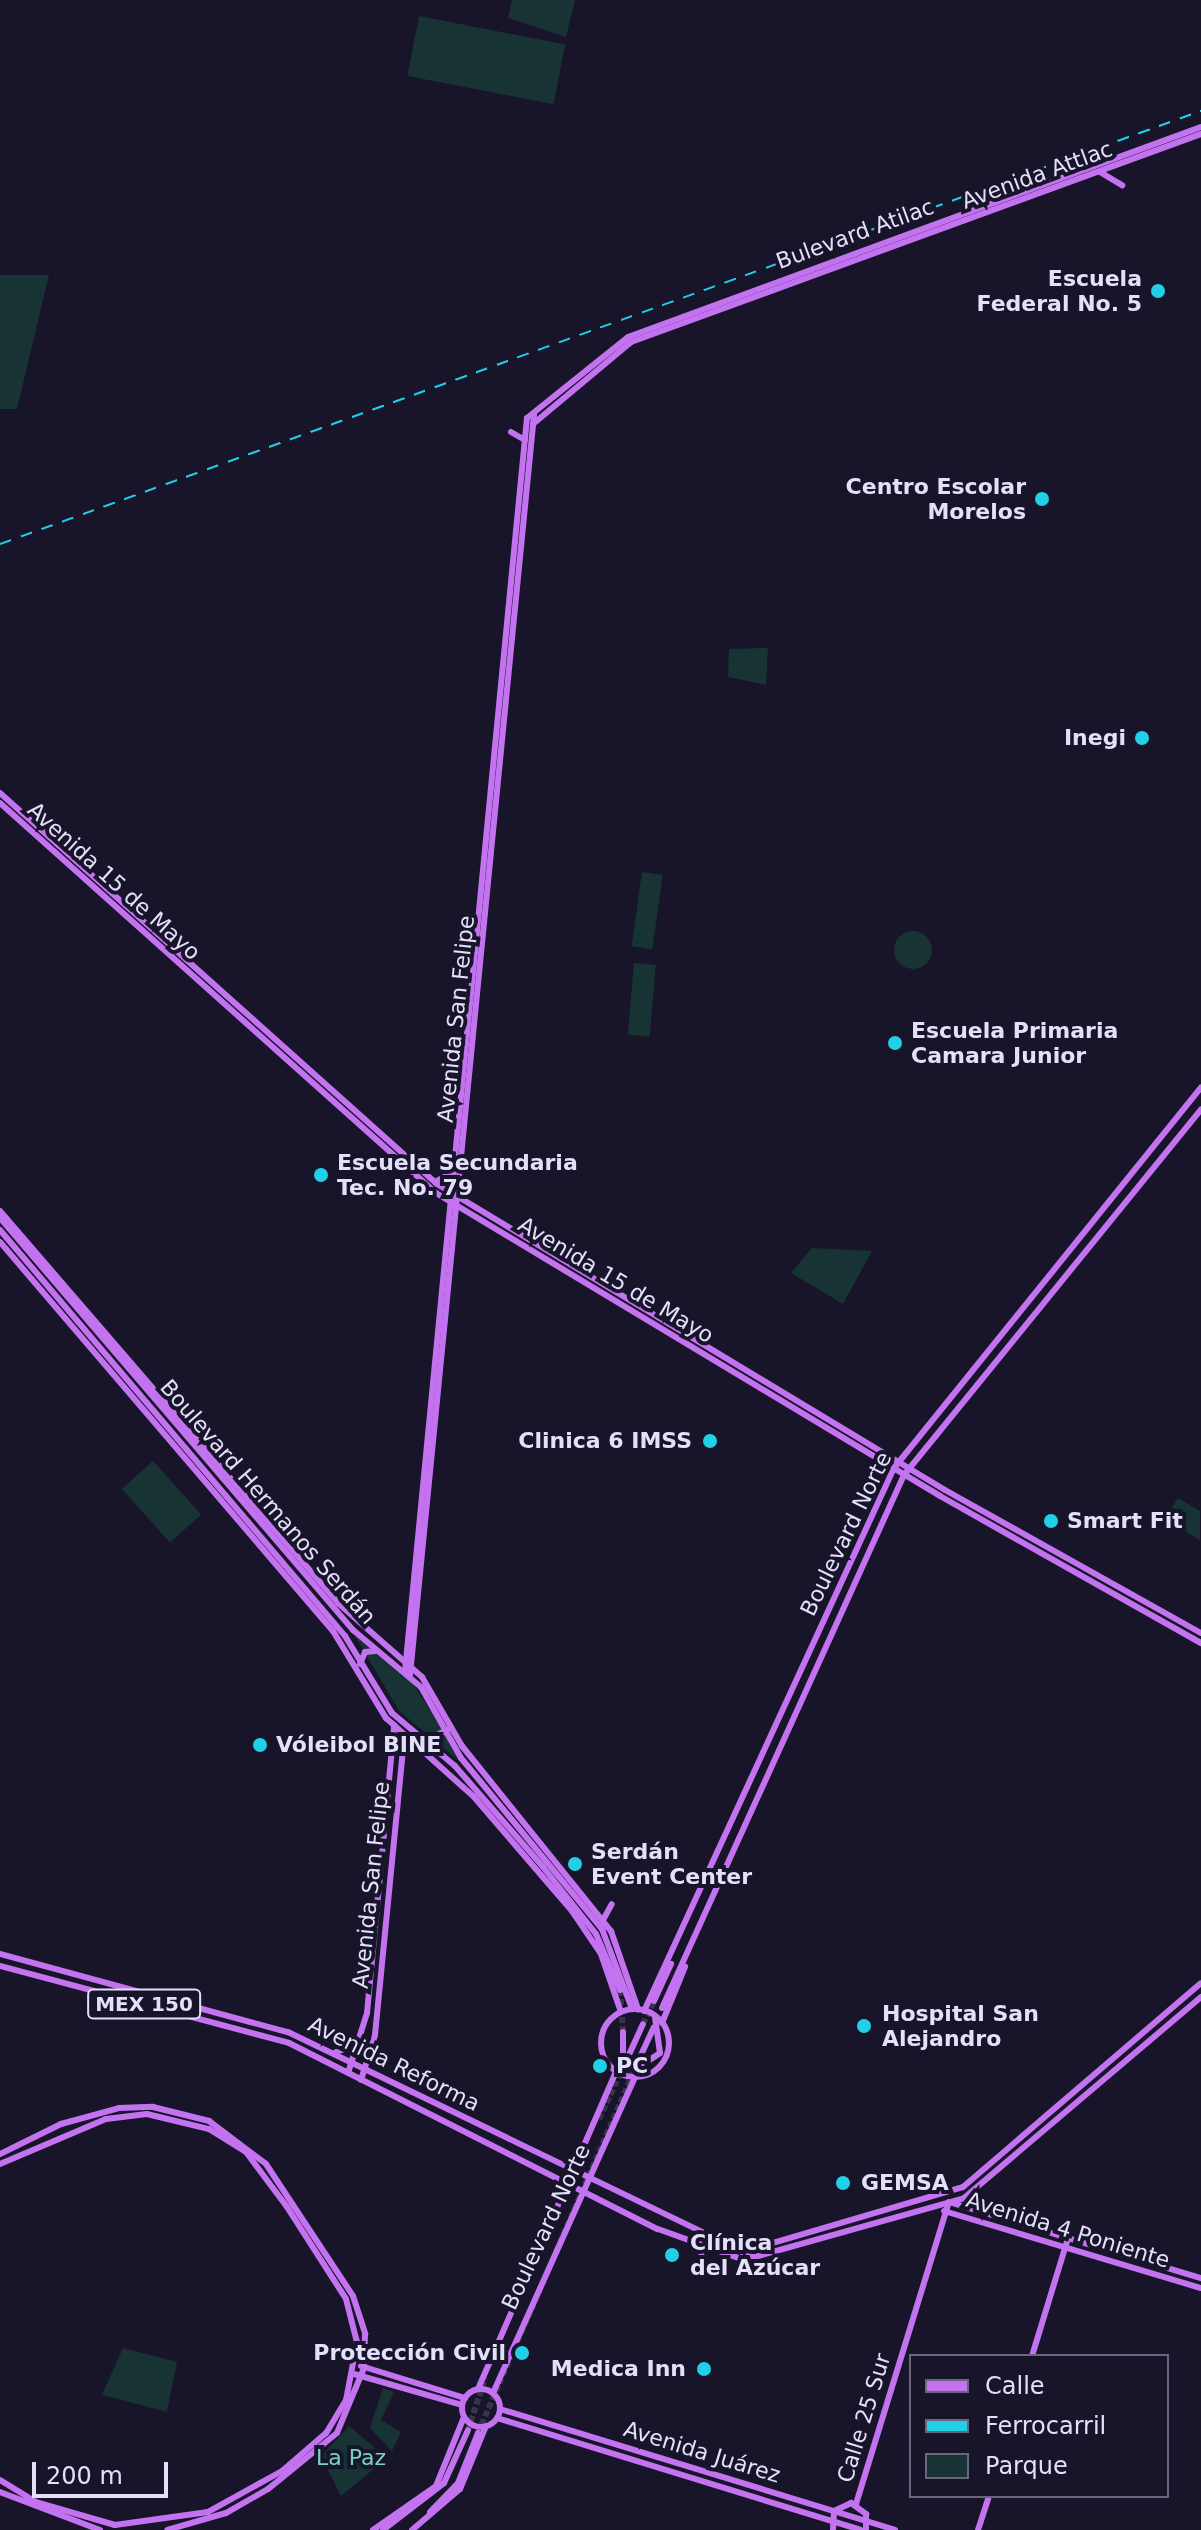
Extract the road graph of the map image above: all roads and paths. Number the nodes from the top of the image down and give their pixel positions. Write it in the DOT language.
graph roads {
  1 [pos="1201,127"];
  2 [pos="1201,134"];
  3 [pos="1097,172"];
  4 [pos="1122,185"];
  5 [pos="788,281"];
  6 [pos="530,416"];
  7 [pos="530,425"];
  8 [pos="511,432"];
  9 [pos="525,440"];
  10 [pos="0,793"];
  11 [pos="0,803"];
  12 [pos="26,820"];
  13 [pos="1201,1088"];
  14 [pos="1201,1110"];
  15 [pos="448,1175"];
  16 [pos="434,1182"];
  17 [pos="454,1199"];
  18 [pos="0,1211"];
  19 [pos="0,1218"];
  20 [pos="0,1230"];
  21 [pos="5,1244"];
  22 [pos="78,1310"];
  23 [pos="80,1323"];
  24 [pos="80,1336"];
  25 [pos="115,1376"];
  26 [pos="135,1388"];
  27 [pos="145,1389"];
  28 [pos="158,1394"];
  29 [pos="193,1433"];
  30 [pos="206,1461"];
  31 [pos="896,1465"];
  32 [pos="906,1471"];
  33 [pos="234,1480"];
  34 [pos="245,1506"];
  35 [pos="268,1520"];
  36 [pos="268,1533"];
  37 [pos="1201,1633"];
  38 [pos="1201,1643"];
  39 [pos="380,1652"];
  40 [pos="360,1664"];
  41 [pos="408,1669"];
  42 [pos="365,1672"];
  43 [pos="364,1684"];
  44 [pos="392,1713"];
  45 [pos="394,1726"];
  46 [pos="449,1728"];
  47 [pos="412,1741"];
  48 [pos="425,1741"];
  49 [pos="390,1782"];
  50 [pos="399,1783"];
  51 [pos="479,1793"];
  52 [pos="480,1803"];
  53 [pos="489,1805"];
  54 [pos="564,1901"];
  55 [pos="573,1904"];
  56 [pos="612,1904"];
  57 [pos="603,1920"];
  58 [pos="684,1927"];
  59 [pos="697,1931"];
  60 [pos="0,1954"];
  61 [pos="0,1966"];
  62 [pos="1201,1983"];
  63 [pos="620,1990"];
  64 [pos="1201,1997"];
  65 [pos="654,2001"];
  66 [pos="662,2008"];
  67 [pos="638,2010"];
  68 [pos="621,2012"];
  69 [pos="654,2015"];
  70 [pos="662,2023"];
  71 [pos="643,2024"];
  72 [pos="654,2027"];
  73 [pos="623,2032"];
  74 [pos="362,2042"];
  75 [pos="334,2053"];
  76 [pos="353,2063"];
  77 [pos="366,2069"];
  78 [pos="621,2069"];
  79 [pos="348,2073"];
  80 [pos="634,2073"];
  81 [pos="361,2080"];
  82 [pos="435,2104"];
  83 [pos="430,2114"];
  84 [pos="0,2154"];
  85 [pos="0,2164"];
  86 [pos="568,2173"];
  87 [pos="564,2182"];
  88 [pos="586,2182"];
  89 [pos="582,2190"];
  90 [pos="927,2202"];
  91 [pos="950,2203"];
  92 [pos="937,2208"];
  93 [pos="1068,2238"];
  94 [pos="701,2249"];
  95 [pos="1065,2250"];
  96 [pos="742,2256"];
  97 [pos="702,2267"];
  98 [pos="1201,2278"];
  99 [pos="1201,2288"];
  100 [pos="1033,2354"];
  101 [pos="356,2365"];
  102 [pos="364,2368"];
  103 [pos="354,2374"];
  104 [pos="362,2376"];
  105 [pos="478,2389"];
  106 [pos="493,2393"];
  107 [pos="463,2401"];
  108 [pos="500,2409"];
  109 [pos="464,2417"];
  110 [pos="497,2418"];
  111 [pos="486,2426"];
  112 [pos="468,2430"];
  113 [pos="478,2433"];
  114 [pos="0,2480"];
  115 [pos="0,2492"];
  116 [pos="988,2498"];
  117 [pos="856,2504"];
  118 [pos="834,2511"];
  119 [pos="831,2521"];
  120 [pos="868,2522"];
  121 [pos="100,2530"];
  122 [pos="167,2530"];
  123 [pos="373,2530"];
  124 [pos="383,2530"];
  125 [pos="405,2530"];
  126 [pos="412,2530"];
  127 [pos="833,2530"];
  128 [pos="863,2530"];
  129 [pos="895,2530"];
  130 [pos="978,2530"];
  1 -- 5 [label="main road, Bulevard Atilac"];
  2 -- 3 [label="main road, Avenida Attlac"];
  3 -- 4 [label="main road"];
  3 -- 5 [label="main road, Avenida Attlac"];
  5 -- 6 [label="main road, Bulevard Atilac"];
  5 -- 7 [label="main road, Avenida Attlac"];
  6 -- 7 [label="main road, Avenida San Felipe"];
  7 -- 9 [label="main road, Avenida San Felipe"];
  7 -- 17 [label="main road, Avenida San Felipe"];
  8 -- 9 [label="main road"];
  9 -- 17 [label="main road, Avenida San Felipe"];
  10 -- 12 [label="main road, Avenida 15 de Mayo"];
  11 -- 12 [label="main road, Avenida 15 de Mayo"];
  12 -- 16 [label="main road, Avenida 15 de Mayo"];
  12 -- 17 [label="main road, Avenida 15 de Mayo"];
  13 -- 31 [label="main road, Boulevard Norte"];
  14 -- 32 [label="main road, Boulevard Norte"];
  15 -- 16 [label="main road"];
  16 -- 17 [label="main road, Avenida 15 de Mayo"];
  17 -- 31 [label="main road, Avenida 15 de Mayo"];
  17 -- 41 [label="main road, Avenida San Felipe"];
  18 -- 22 [label="main road"];
  19 -- 22 [label="main road, Boulevard Hermanos Serdán"];
  20 -- 21 [label="main road, Boulevard Hermanos Serdán"];
  21 -- 22 [label="main road, Boulevard Hermanos Serdán"];
  21 -- 24 [label="main road"];
  22 -- 23 [label="main road, Boulevard Hermanos Serdán"];
  22 -- 24 [label="main road"];
  22 -- 27 [label="main road, Boulevard Hermanos Serdán"];
  22 -- 28 [label="main road"];
  23 -- 24 [label="main road"];
  23 -- 26 [label="main road, Boulevard Hermanos Serdán"];
  24 -- 25 [label="main road"];
  25 -- 26 [label="main road"];
  25 -- 43 [label="main road"];
  26 -- 40 [label="main road, Boulevard Hermanos Serdán"];
  27 -- 28 [label="main road"];
  27 -- 30 [label="main road, Boulevard Hermanos Serdán"];
  28 -- 29 [label="main road"];
  29 -- 30 [label="main road"];
  29 -- 33 [label="main road"];
  30 -- 34 [label="main road, Boulevard Hermanos Serdán"];
  31 -- 32 [label="main road, Avenida 15 de Mayo"];
  31 -- 58 [label="main road, Boulevard Norte"];
  32 -- 37 [label="main road, Avenida 15 de Mayo"];
  32 -- 38 [label="main road, Avenida 15 de Mayo"];
  32 -- 59 [label="main road, Boulevard Norte"];
  33 -- 34 [label="main road"];
  33 -- 35 [label="main road"];
  34 -- 36 [label="main road, Boulevard Hermanos Serdán"];
  35 -- 36 [label="main road"];
  35 -- 41 [label="main road"];
  36 -- 39 [label="main road, Boulevard Hermanos Serdán"];
  39 -- 40 [label="main road"];
  39 -- 41 [label="main road, Boulevard Hermanos Serdán"];
  40 -- 42 [label="main road, Boulevard Hermanos Serdán"];
  41 -- 46 [label="main road, Boulevard Hermanos Serdán"];
  42 -- 43 [label="main road"];
  42 -- 44 [label="main road, Boulevard Hermanos Serdán"];
  43 -- 45 [label="main road"];
  44 -- 45 [label="main road, Avenida San Felipe"];
  44 -- 48 [label="main road, Boulevard Hermanos Serdán"];
  45 -- 47 [label="main road"];
  45 -- 49 [label="main road, Avenida San Felipe"];
  46 -- 48 [label="main road"];
  46 -- 57 [label="main road"];
  46 -- 67 [label="main road, Boulevard Hermanos Serdán"];
  47 -- 48 [label="main road"];
  47 -- 50 [label="main road, Avenida San Felipe"];
  47 -- 52 [label="main road"];
  48 -- 51 [label="main road, Boulevard Hermanos Serdán"];
  49 -- 50 [label="main road"];
  49 -- 74 [label="main road, Avenida San Felipe"];
  50 -- 77 [label="main road, Avenida San Felipe"];
  51 -- 52 [label="main road"];
  51 -- 53 [label="main road, Boulevard Hermanos Serdán"];
  52 -- 53 [label="main road"];
  52 -- 54 [label="main road"];
  53 -- 55 [label="main road, Boulevard Hermanos Serdán"];
  54 -- 55 [label="main road"];
  54 -- 68 [label="main road"];
  55 -- 63 [label="main road, Boulevard Hermanos Serdán"];
  56 -- 57 [label="main road"];
  57 -- 67 [label="main road"];
  58 -- 65 [label="main road, Boulevard Norte"];
  58 -- 67 [label="main road, Boulevard Norte"];
  59 -- 66 [label="main road, Boulevard Norte"];
  59 -- 70 [label="main road, Boulevard Norte"];
  60 -- 75 [label="main road, Avenida Reforma / MEX 150"];
  61 -- 79 [label="main road, Avenida Reforma / MEX 150"];
  62 -- 91 [label="main road"];
  64 -- 91 [label="main road"];
  67 -- 68 [label="main road"];
  67 -- 69 [label="main road"];
  68 -- 78 [label="main road"];
  69 -- 70 [label="main road"];
  69 -- 80 [label="main road"];
  70 -- 80 [label="main road"];
  71 -- 78 [label="main road, Boulevard Norte"];
  72 -- 80 [label="main road, Boulevard Norte"];
  73 -- 78 [label="main road"];
  74 -- 75 [label="main road"];
  74 -- 76 [label="main road, Avenida San Felipe"];
  75 -- 76 [label="main road, Avenida Reforma / MEX 150"];
  76 -- 77 [label="main road, Avenida Reforma / MEX 150"];
  76 -- 79 [label="main road, Avenida San Felipe"];
  77 -- 81 [label="main road, Avenida San Felipe"];
  77 -- 82 [label="main road, Avenida Reforma / MEX 150"];
  78 -- 80 [label="main road"];
  78 -- 86 [label="main road, Boulevard Norte"];
  79 -- 81 [label="main road, Avenida Reforma / MEX 150"];
  80 -- 88 [label="main road, Boulevard Norte"];
  81 -- 83 [label="main road, Avenida Reforma / MEX 150"];
  82 -- 83 [label="main road"];
  82 -- 86 [label="main road, Avenida Reforma / MEX 150"];
  83 -- 87 [label="main road, Avenida Reforma / MEX 150"];
  84 -- 102 [label="main road"];
  85 -- 101 [label="main road"];
  86 -- 87 [label="main road, Boulevard Norte"];
  86 -- 88 [label="main road, Avenida Reforma / MEX 150"];
  87 -- 89 [label="main road, Avenida Reforma / MEX 150"];
  87 -- 105 [label="main road, Boulevard Norte"];
  88 -- 89 [label="main road, Boulevard Norte"];
  88 -- 96 [label="main road, Avenida Reforma / MEX 150"];
  89 -- 94 [label="main road, Avenida Reforma / MEX 150"];
  89 -- 106 [label="main road, Boulevard Norte"];
  90 -- 91 [label="main road, Avenida 4 Poniente"];
  90 -- 92 [label="main road, Avenida 4 Poniente"];
  90 -- 96 [label="main road"];
  91 -- 92 [label="main road, Avenida 4 Poniente"];
  91 -- 93 [label="main road, Avenida 4 Poniente"];
  91 -- 95 [label="main road, Avenida 4 Poniente"];
  91 -- 117 [label="main road, Calle 25 Sur"];
  92 -- 96 [label="main road, Avenida Reforma / MEX 150"];
  93 -- 95 [label="main road"];
  93 -- 98 [label="main road, Avenida 4 Poniente"];
  94 -- 96 [label="main road, Avenida Reforma / MEX 150"];
  94 -- 97 [label="main road"];
  95 -- 99 [label="main road, Avenida 4 Poniente"];
  95 -- 100 [label="main road"];
  101 -- 102 [label="main road"];
  101 -- 103 [label="main road"];
  102 -- 104 [label="main road"];
  102 -- 107 [label="main road"];
  103 -- 104 [label="main road"];
  103 -- 114 [label="main road"];
  104 -- 107 [label="main road"];
  104 -- 122 [label="main road"];
  105 -- 106 [label="main road"];
  105 -- 107 [label="main road"];
  106 -- 108 [label="main road"];
  107 -- 109 [label="main road"];
  108 -- 110 [label="main road"];
  108 -- 118 [label="main road, Avenida Juárez"];
  109 -- 111 [label="main road"];
  109 -- 123 [label="main road"];
  110 -- 111 [label="main road"];
  110 -- 119 [label="main road, Avenida Juárez"];
  111 -- 126 [label="main road"];
  112 -- 124 [label="main road"];
  113 -- 125 [label="main road"];
  115 -- 121 [label="main road"];
  116 -- 130 [label="main road"];
  117 -- 118 [label="main road"];
  117 -- 120 [label="main road"];
  118 -- 119 [label="main road"];
  118 -- 120 [label="main road, Avenida Juárez"];
  119 -- 127 [label="main road"];
  119 -- 128 [label="main road, Avenida Juárez"];
  120 -- 128 [label="main road"];
  120 -- 129 [label="main road, Avenida Juárez"];
}
